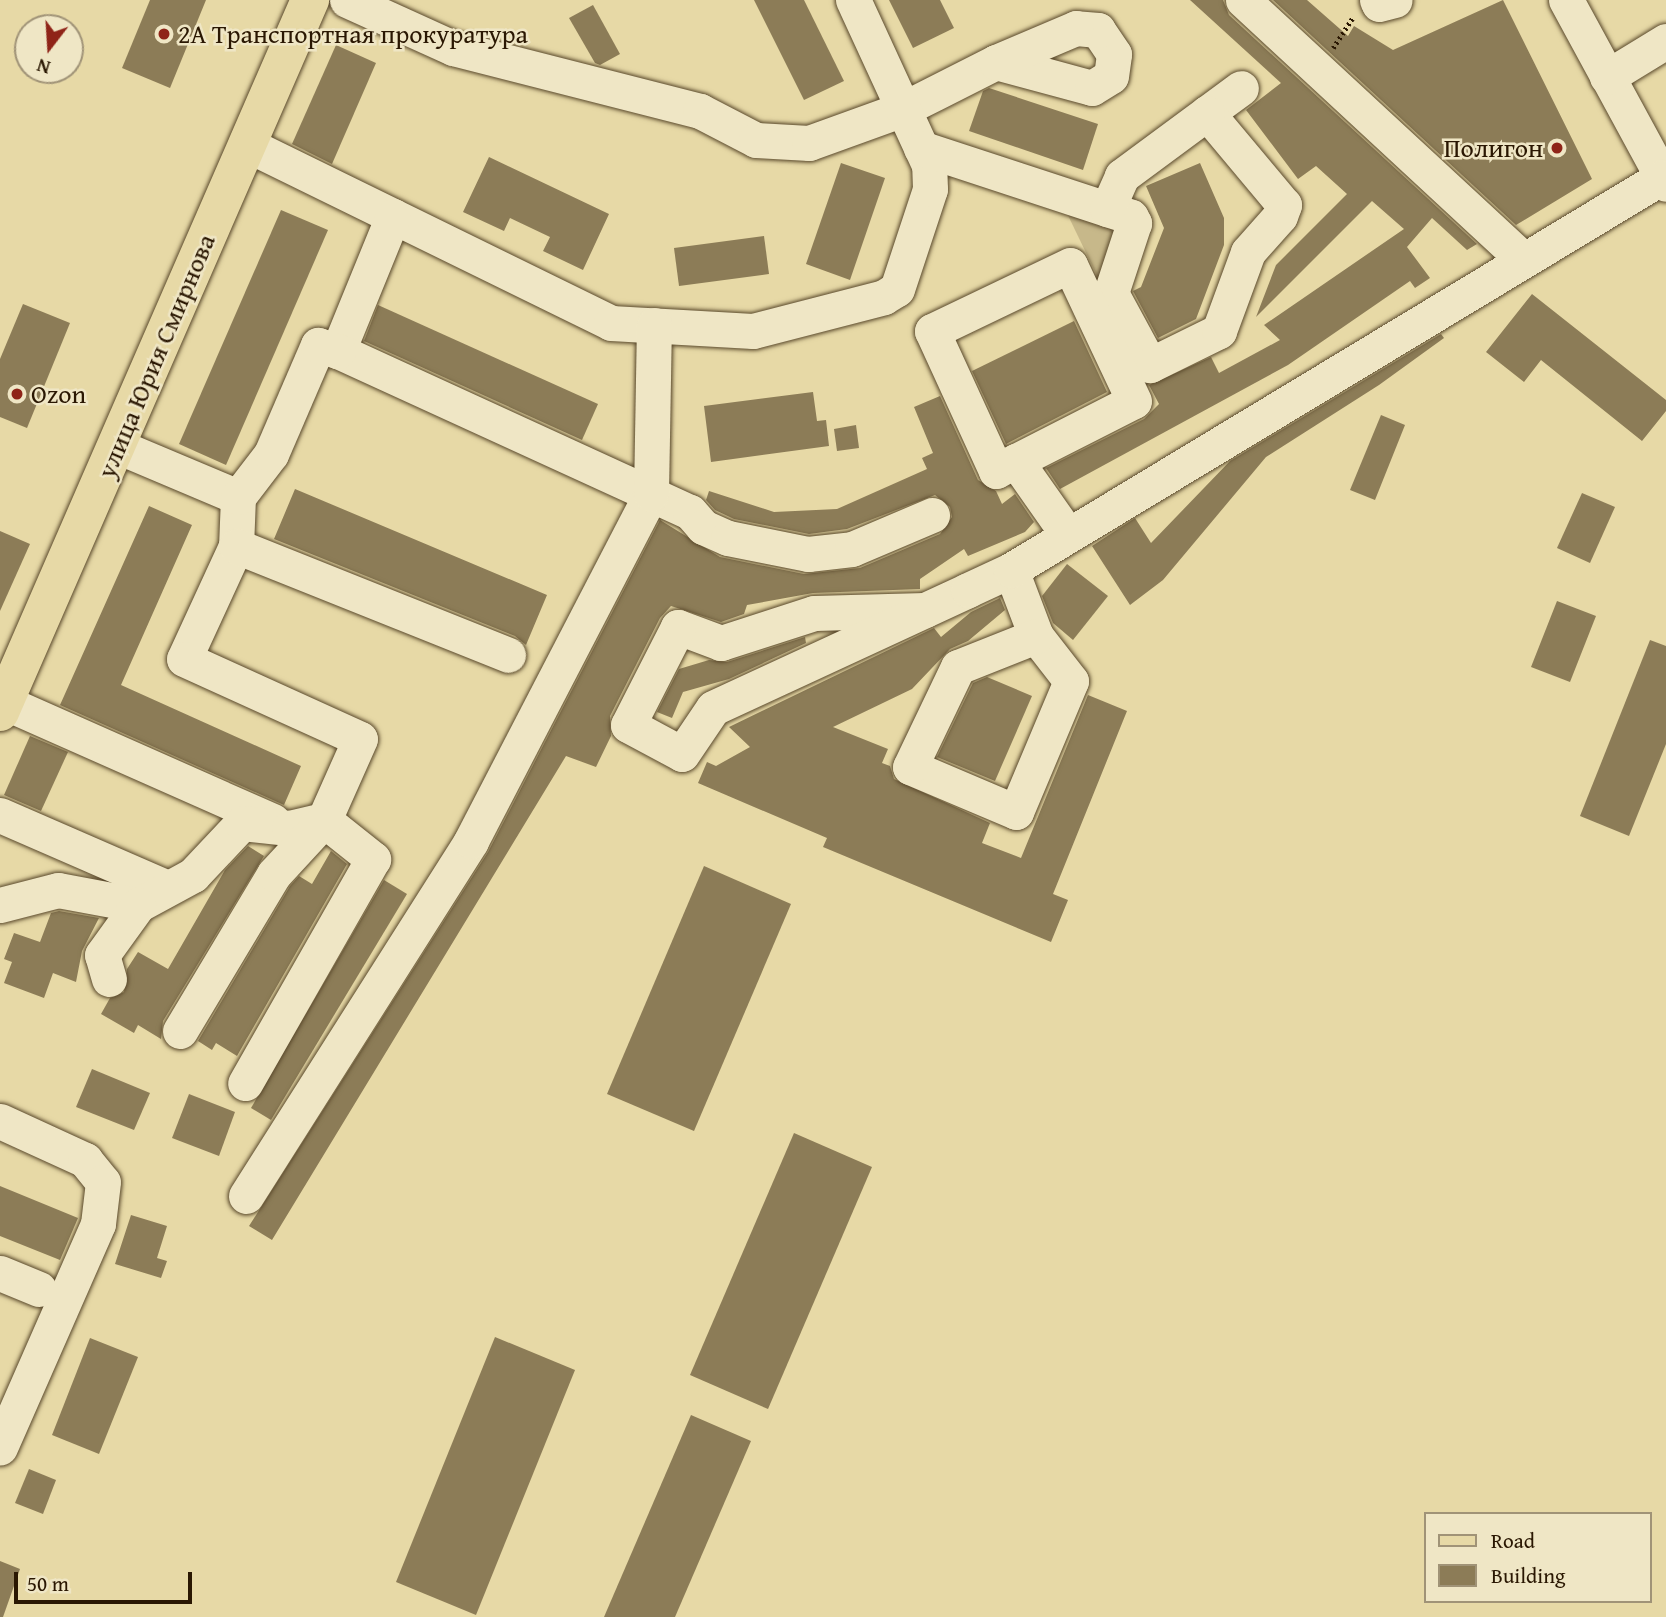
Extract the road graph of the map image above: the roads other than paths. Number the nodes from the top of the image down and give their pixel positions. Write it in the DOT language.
graph roads {
  1 [pos="310,0"];
  2 [pos="347,0"];
  3 [pos="853,0"];
  4 [pos="1243,0"];
  5 [pos="1566,0"];
  6 [pos="1666,41"];
  7 [pos="996,62"];
  8 [pos="1607,77"];
  9 [pos="1241,88"];
  10 [pos="903,109"];
  11 [pos="1206,113"];
  12 [pos="248,145"];
  13 [pos="921,148"];
  14 [pos="1664,180"];
  15 [pos="1107,209"];
  16 [pos="393,216"];
  17 [pos="1522,258"];
  18 [pos="654,325"];
  19 [pos="338,351"];
  20 [pos="117,446"];
  21 [pos="1016,461"];
  22 [pos="651,494"];
  23 [pos="238,497"];
  24 [pos="932,515"];
  25 [pos="1068,535"];
  26 [pos="236,546"];
  27 [pos="1011,570"];
  28 [pos="925,610"];
  29 [pos="1036,636"];
  30 [pos="508,655"];
  31 [pos="2,707"];
  32 [pos="0,815"];
  33 [pos="324,820"];
  34 [pos="289,828"];
  35 [pos="168,888"];
  36 [pos="0,905"];
  37 [pos="138,905"];
  38 [pos="109,979"];
  39 [pos="180,1031"];
  40 [pos="245,1083"];
  41 [pos="0,1121"];
  42 [pos="246,1196"];
  43 [pos="0,1273"];
  44 [pos="39,1289"];
  45 [pos="0,1447"];
  1 -- 12 [label="main road, улица Юрия Смирнова"];
  2 -- 10 [label="street"];
  3 -- 10 [label="street"];
  4 -- 17 [label="street"];
  5 -- 8 [label="street"];
  6 -- 8 [label="street"];
  7 -- 10 [label="street"];
  8 -- 14 [label="street"];
  9 -- 11 [label="street"];
  10 -- 13 [label="street"];
  11 -- 15 [label="street"];
  11 -- 15 [label="street"];
  12 -- 16 [label="street"];
  12 -- 20 [label="main road, улица Юрия Смирнова"];
  13 -- 15 [label="street"];
  13 -- 18 [label="street"];
  14 -- 17 [label="street"];
  16 -- 18 [label="street"];
  16 -- 19 [label="street"];
  17 -- 25 [label="street"];
  18 -- 22 [label="street"];
  19 -- 22 [label="street"];
  19 -- 23 [label="street"];
  20 -- 23 [label="street"];
  20 -- 31 [label="main road, улица Юрия Смирнова"];
  21 -- 21 [label="street"];
  21 -- 25 [label="street"];
  22 -- 24 [label="street"];
  22 -- 42 [label="street"];
  23 -- 26 [label="street"];
  25 -- 27 [label="street"];
  26 -- 30 [label="street"];
  26 -- 33 [label="street"];
  27 -- 28 [label="street"];
  27 -- 29 [label="street"];
  28 -- 28 [label="street"];
  29 -- 29 [label="street"];
  31 -- 34 [label="street"];
  32 -- 35 [label="street"];
  33 -- 34 [label="street"];
  33 -- 39 [label="street"];
  33 -- 40 [label="street"];
  34 -- 35 [label="street"];
  35 -- 37 [label="street"];
  36 -- 37 [label="street"];
  37 -- 38 [label="street"];
  41 -- 45 [label="street"];
  43 -- 44 [label="street"];
}
